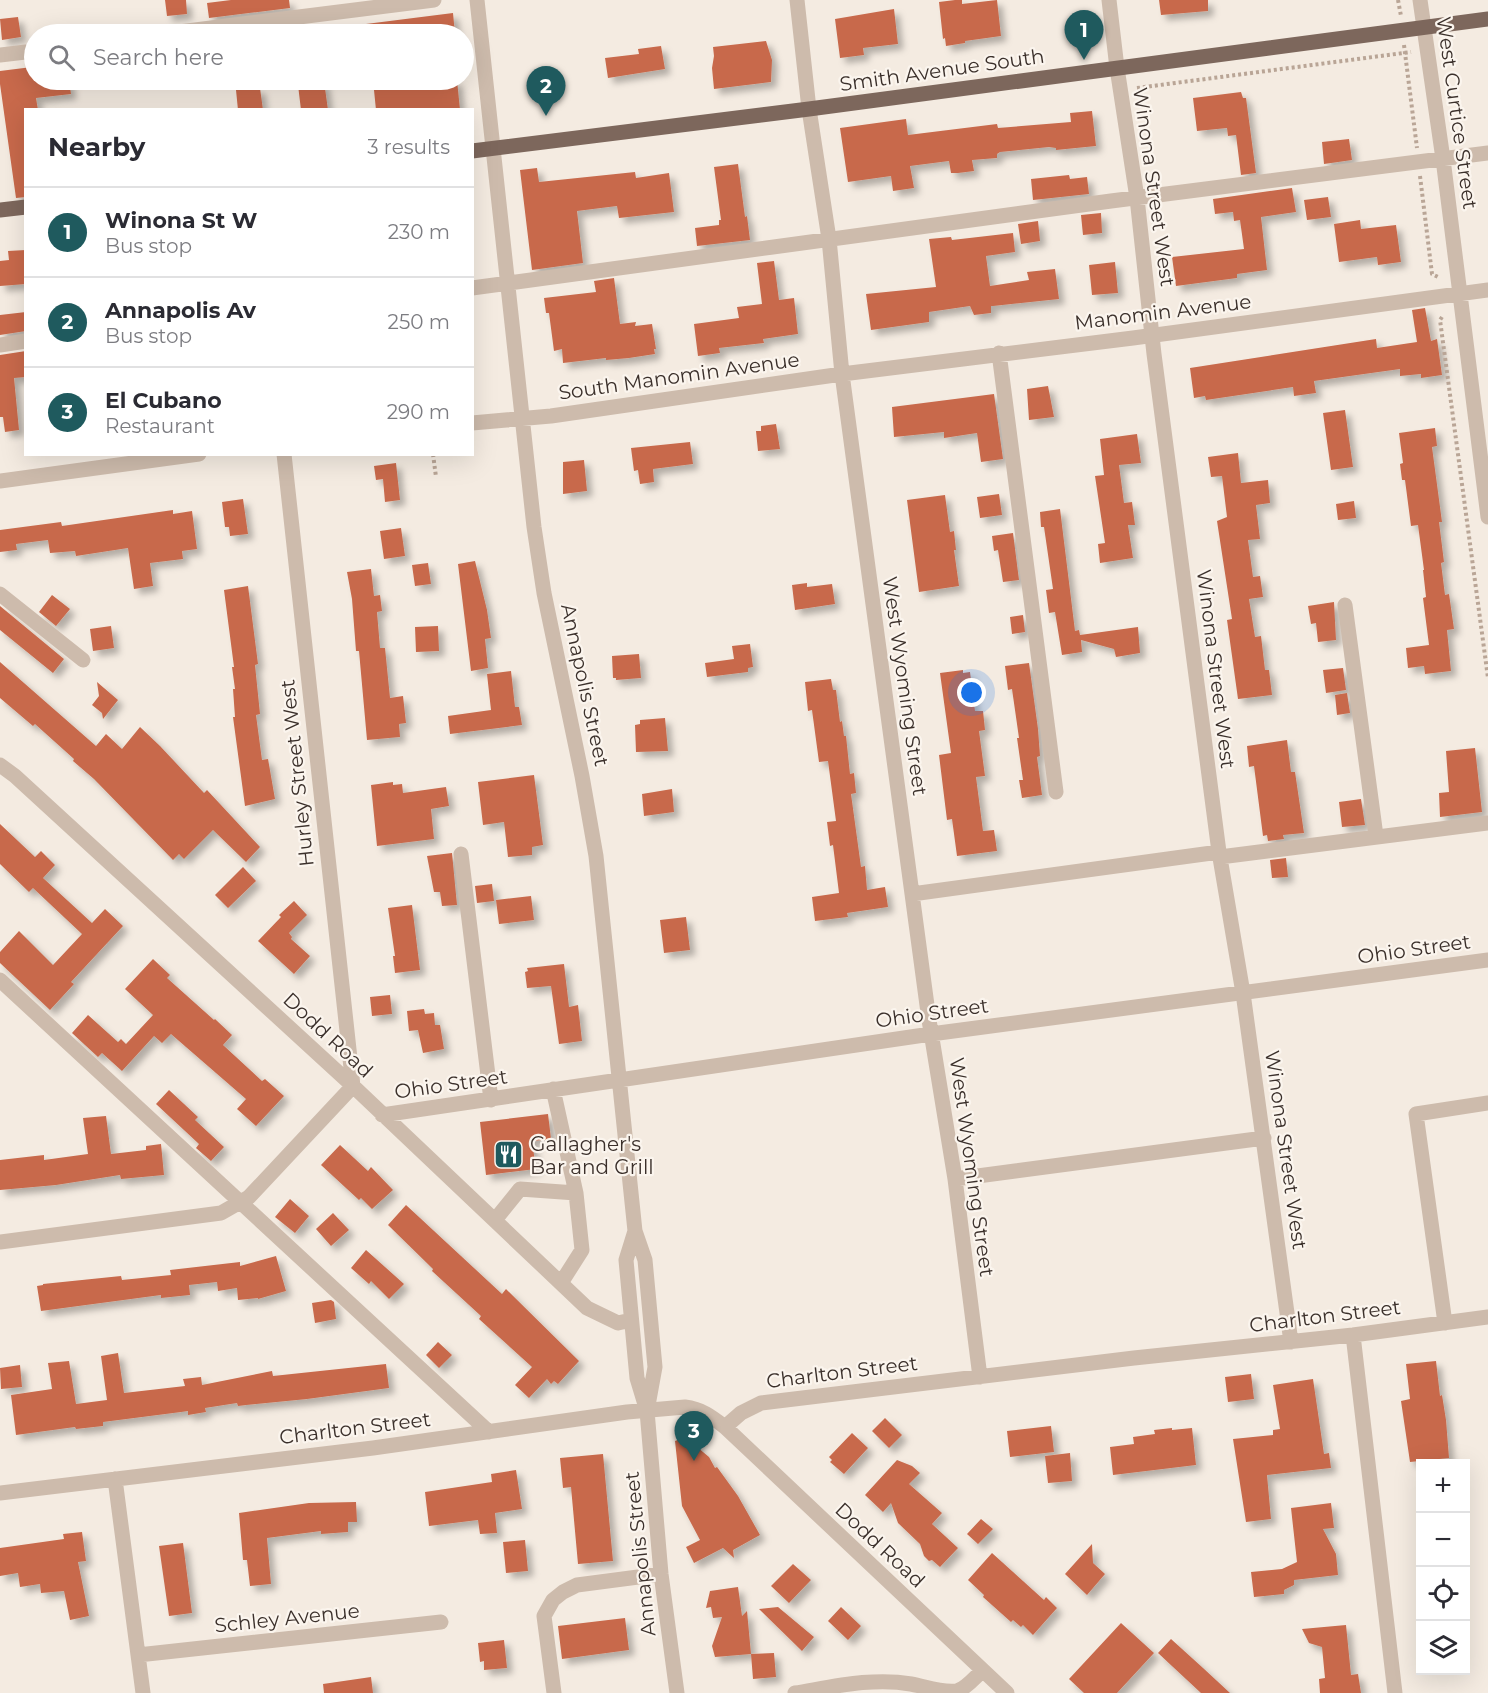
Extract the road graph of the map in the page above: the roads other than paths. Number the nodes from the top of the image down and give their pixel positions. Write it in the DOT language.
graph roads {
  1 [pos="434,0"];
  2 [pos="477,0"];
  3 [pos="797,0"];
  4 [pos="1109,0"];
  5 [pos="1420,0"];
  6 [pos="1488,19"];
  7 [pos="243,24"];
  8 [pos="1423,27"];
  9 [pos="24,52"];
  10 [pos="0,55"];
  11 [pos="1117,68"];
  12 [pos="809,109"];
  13 [pos="493,148"];
  14 [pos="474,151"];
  15 [pos="1488,153"];
  16 [pos="1443,159"];
  17 [pos="1137,198"];
  18 [pos="24,207"];
  19 [pos="0,210"];
  20 [pos="829,239"];
  21 [pos="507,284"];
  22 [pos="474,288"];
  23 [pos="1488,290"];
  24 [pos="1459,294"];
  25 [pos="1152,336"];
  26 [pos="24,341"];
  27 [pos="0,345"];
  28 [pos="999,353"];
  29 [pos="842,374"];
  30 [pos="522,419"];
  31 [pos="474,423"];
  32 [pos="284,456"];
  33 [pos="157,457"];
  34 [pos="0,481"];
  35 [pos="1488,517"];
  36 [pos="0,594"];
  37 [pos="1345,605"];
  38 [pos="82,660"];
  39 [pos="0,765"];
  40 [pos="1056,792"];
  41 [pos="1488,823"];
  42 [pos="1376,837"];
  43 [pos="461,854"];
  44 [pos="1219,854"];
  45 [pos="912,894"];
  46 [pos="1488,960"];
  47 [pos="0,980"];
  48 [pos="1243,993"];
  49 [pos="931,1034"];
  50 [pos="618,1080"];
  51 [pos="353,1086"];
  52 [pos="553,1089"];
  53 [pos="491,1100"];
  54 [pos="1488,1103"];
  55 [pos="382,1115"];
  56 [pos="1264,1138"];
  57 [pos="955,1179"];
  58 [pos="576,1193"];
  59 [pos="241,1202"];
  60 [pos="495,1220"];
  61 [pos="635,1231"];
  62 [pos="0,1242"];
  63 [pos="561,1283"];
  64 [pos="1488,1317"];
  65 [pos="631,1320"];
  66 [pos="1444,1323"];
  67 [pos="1353,1335"];
  68 [pos="1291,1342"];
  69 [pos="980,1377"];
  70 [pos="647,1411"];
  71 [pos="725,1427"];
  72 [pos="489,1432"];
  73 [pos="115,1479"];
  74 [pos="0,1493"];
  75 [pos="661,1574"];
  76 [pos="441,1622"];
  77 [pos="138,1655"];
  78 [pos="982,1671"];
  79 [pos="143,1693"];
  80 [pos="554,1693"];
  81 [pos="677,1693"];
  82 [pos="795,1693"];
  83 [pos="1007,1693"];
  84 [pos="1395,1693"];
  1 -- 7 [label="street"];
  2 -- 13 [label="street, Annapolis Street"];
  3 -- 12 [label="street, West Wyoming Street"];
  4 -- 11 [label="street, Winona Street West"];
  5 -- 8 [label="street, West Curtice Street"];
  6 -- 8 [label="main road, Smith Avenue South"];
  8 -- 11 [label="main road, Smith Avenue South"];
  8 -- 16 [label="street, West Curtice Street"];
  9 -- 10 [label="street"];
  11 -- 12 [label="main road, Smith Avenue South"];
  11 -- 17 [label="street, Winona Street West"];
  12 -- 13 [label="main road, Smith Avenue South"];
  12 -- 20 [label="street, West Wyoming Street"];
  13 -- 14 [label="main road, Smith Avenue South"];
  13 -- 21 [label="street, Annapolis Street"];
  15 -- 16 [label="street"];
  16 -- 17 [label="street"];
  16 -- 24 [label="street, West Curtice Street"];
  17 -- 20 [label="street"];
  17 -- 25 [label="street, Winona Street West"];
  18 -- 19 [label="main road"];
  20 -- 21 [label="street"];
  20 -- 29 [label="street, West Wyoming Street"];
  21 -- 22 [label="street"];
  21 -- 30 [label="street, Annapolis Street"];
  23 -- 24 [label="street, Manomin Avenue"];
  24 -- 25 [label="street, Manomin Avenue"];
  24 -- 35 [label="street, West Curtice Street"];
  25 -- 28 [label="street, Manomin Avenue"];
  25 -- 44 [label="street, Winona Street West"];
  26 -- 27 [label="street"];
  28 -- 29 [label="street, Manomin Avenue"];
  28 -- 40 [label="street"];
  29 -- 30 [label="street, South Manomin Avenue"];
  29 -- 45 [label="street, West Wyoming Street"];
  30 -- 31 [label="street"];
  30 -- 50 [label="street, Annapolis Street"];
  32 -- 51 [label="street, Hurley Street West"];
  33 -- 34 [label="street"];
  36 -- 38 [label="street"];
  37 -- 42 [label="street"];
  39 -- 51 [label="street, Dodd Road"];
  41 -- 42 [label="street"];
  42 -- 44 [label="street"];
  43 -- 53 [label="street"];
  44 -- 45 [label="street"];
  44 -- 48 [label="street, Winona Street West"];
  45 -- 49 [label="street, West Wyoming Street"];
  46 -- 48 [label="street, Ohio Street"];
  47 -- 59 [label="street"];
  48 -- 49 [label="street, Ohio Street"];
  48 -- 56 [label="street, Winona Street West"];
  49 -- 50 [label="street, Ohio Street"];
  49 -- 57 [label="street, West Wyoming Street"];
  50 -- 52 [label="street, Ohio Street"];
  50 -- 61 [label="street, Annapolis Street"];
  51 -- 55 [label="street, Dodd Road"];
  51 -- 59 [label="street"];
  52 -- 53 [label="street, Ohio Street"];
  52 -- 58 [label="street"];
  53 -- 55 [label="street, Ohio Street"];
  54 -- 66 [label="street"];
  55 -- 60 [label="street, Dodd Road"];
  56 -- 57 [label="street"];
  56 -- 68 [label="street, Winona Street West"];
  57 -- 69 [label="street, West Wyoming Street"];
  58 -- 60 [label="street"];
  58 -- 63 [label="street"];
  59 -- 62 [label="street"];
  59 -- 72 [label="street"];
  60 -- 63 [label="street, Dodd Road"];
  61 -- 65 [label="street, Annapolis Street"];
  61 -- 70 [label="street, Annapolis Street"];
  63 -- 65 [label="street, Dodd Road"];
  64 -- 66 [label="street, Charlton Street"];
  65 -- 70 [label="street, Annapolis Street"];
  66 -- 67 [label="street, Charlton Street"];
  67 -- 68 [label="street, Charlton Street"];
  67 -- 84 [label="street"];
  68 -- 69 [label="street, Charlton Street"];
  69 -- 71 [label="street, Charlton Street"];
  70 -- 71 [label="street, Charlton Street"];
  70 -- 72 [label="street, Charlton Street"];
  70 -- 75 [label="street, Annapolis Street"];
  71 -- 78 [label="street, Dodd Road"];
  72 -- 73 [label="street, Charlton Street"];
  73 -- 74 [label="street, Charlton Street"];
  73 -- 77 [label="street"];
  75 -- 80 [label="street"];
  75 -- 81 [label="street, Annapolis Street"];
  76 -- 77 [label="street, Schley Avenue"];
  77 -- 79 [label="street"];
  78 -- 82 [label="street"];
  78 -- 83 [label="street, Dodd Road"];
}
